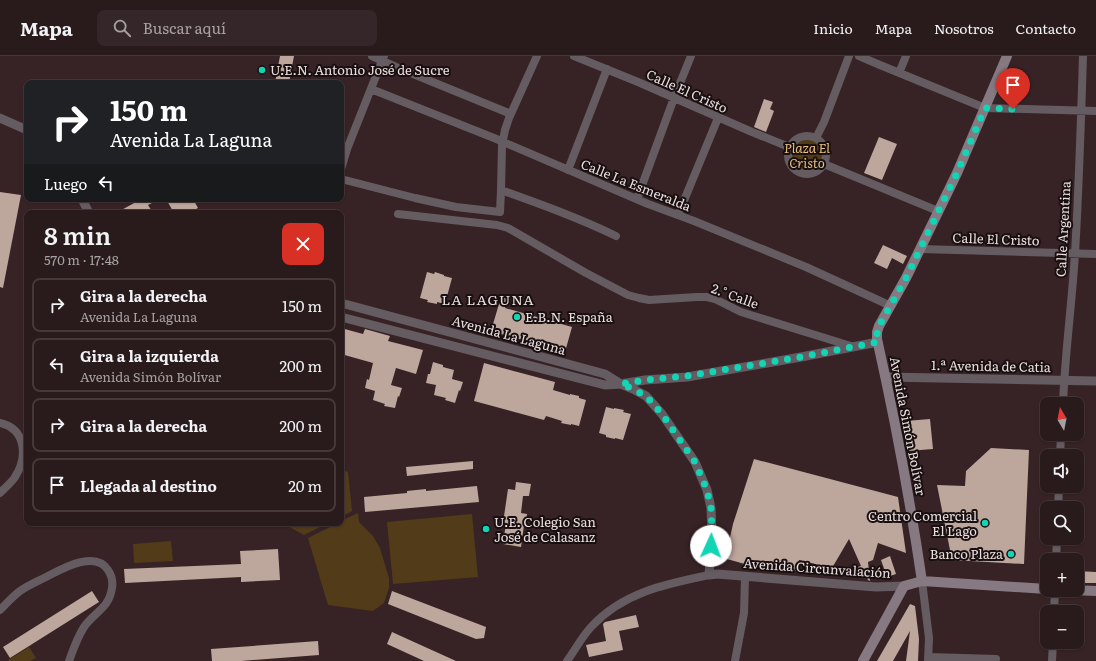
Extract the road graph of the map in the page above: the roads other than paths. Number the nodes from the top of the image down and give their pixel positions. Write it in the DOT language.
graph roads {
  1 [pos="372,56"];
  2 [pos="538,56"];
  3 [pos="574,56"];
  4 [pos="691,56"];
  5 [pos="849,56"];
  6 [pos="859,56"];
  7 [pos="906,56"];
  8 [pos="1007,56"];
  9 [pos="1083,56"];
  10 [pos="383,58"];
  11 [pos="607,69"];
  12 [pos="899,73"];
  13 [pos="371,89"];
  14 [pos="674,98"];
  15 [pos="985,108"];
  16 [pos="1082,111"];
  17 [pos="1096,111"];
  18 [pos="511,114"];
  19 [pos="0,118"];
  20 [pos="718,118"];
  21 [pos="24,129"];
  22 [pos="816,138"];
  23 [pos="502,142"];
  24 [pos="789,147"];
  25 [pos="344,148"];
  26 [pos="824,164"];
  27 [pos="568,170"];
  28 [pos="344,180"];
  29 [pos="501,190"];
  30 [pos="637,199"];
  31 [pos="938,211"];
  32 [pos="398,214"];
  33 [pos="678,215"];
  34 [pos="616,236"];
  35 [pos="920,249"];
  36 [pos="1075,253"];
  37 [pos="1096,254"];
  38 [pos="344,304"];
  39 [pos="891,306"];
  40 [pos="344,318"];
  41 [pos="878,342"];
  42 [pos="854,347"];
  43 [pos="885,377"];
  44 [pos="1064,381"];
  45 [pos="1096,382"];
  46 [pos="621,384"];
  47 [pos="1063,397"];
  48 [pos="0,423"];
  49 [pos="0,493"];
  50 [pos="709,575"];
  51 [pos="745,577"];
  52 [pos="922,581"];
  53 [pos="904,586"];
  54 [pos="1040,588"];
  55 [pos="1084,591"];
  56 [pos="1096,591"];
  57 [pos="0,610"];
  58 [pos="1053,649"];
  59 [pos="929,659"];
  60 [pos="996,659"];
  61 [pos="69,661"];
  62 [pos="567,661"];
  63 [pos="735,661"];
  64 [pos="863,661"];
  65 [pos="1052,661"];
  1 -- 10 [label="street"];
  2 -- 18 [label="street"];
  3 -- 11 [label="street, Calle El Cristo"];
  4 -- 14 [label="street"];
  5 -- 22 [label="street"];
  6 -- 12 [label="street"];
  7 -- 12 [label="street"];
  8 -- 15 [label="main road, Avenida Simón Bolívar"];
  9 -- 16 [label="street, Calle Argentina"];
  10 -- 13 [label="street"];
  10 -- 18 [label="street"];
  11 -- 14 [label="street, Calle El Cristo"];
  11 -- 27 [label="street"];
  12 -- 15 [label="street"];
  13 -- 23 [label="street, Calle La Esmeralda"];
  13 -- 25 [label="street"];
  14 -- 20 [label="street, Calle El Cristo"];
  14 -- 30 [label="street"];
  15 -- 16 [label="street"];
  15 -- 31 [label="main road, Avenida Simón Bolívar"];
  16 -- 17 [label="street"];
  16 -- 36 [label="street, Calle Argentina"];
  18 -- 23 [label="street"];
  19 -- 21 [label="street"];
  20 -- 24 [label="street, Calle El Cristo"];
  20 -- 33 [label="street"];
  22 -- 24 [label="street"];
  22 -- 26 [label="street"];
  23 -- 27 [label="street, Calle La Esmeralda"];
  23 -- 29 [label="street"];
  24 -- 26 [label="street"];
  26 -- 31 [label="street"];
  27 -- 30 [label="street, Calle La Esmeralda"];
  28 -- 29 [label="street"];
  29 -- 34 [label="street"];
  30 -- 33 [label="street, Calle La Esmeralda"];
  31 -- 35 [label="main road, Avenida Simón Bolívar"];
  32 -- 42 [label="street, 2.° Calle"];
  33 -- 39 [label="street, Calle La Esmeralda"];
  35 -- 36 [label="street, Calle El Cristo"];
  35 -- 39 [label="main road, Avenida Simón Bolívar"];
  36 -- 37 [label="street, Calle El Cristo"];
  36 -- 44 [label="street, Calle Argentina"];
  38 -- 46 [label="street, Avenida La Laguna"];
  39 -- 41 [label="main road, Avenida Simón Bolívar"];
  40 -- 46 [label="street, Avenida La Laguna"];
  41 -- 42 [label="street, Avenida La Laguna"];
  41 -- 43 [label="main road, Avenida Simón Bolívar"];
  42 -- 46 [label="street, Avenida La Laguna"];
  43 -- 44 [label="street, 1.ª Avenida de Catia"];
  43 -- 52 [label="main road, Avenida Simón Bolívar"];
  44 -- 45 [label="street, 1.ª Avenida de Catia"];
  44 -- 47 [label="street, Calle Argentina"];
  46 -- 50 [label="street, Avenida La Laguna"];
  48 -- 49 [label="street"];
  50 -- 51 [label="street, Avenida Circunvalación"];
  50 -- 62 [label="street, Avenida Circunvalación"];
  51 -- 53 [label="street, Avenida Circunvalación"];
  51 -- 63 [label="street"];
  52 -- 53 [label="main road"];
  52 -- 54 [label="main road"];
  52 -- 59 [label="street, Avenida Simón Bolívar"];
  53 -- 64 [label="main road"];
  55 -- 56 [label="main road"];
  57 -- 61 [label="street"];
  58 -- 65 [label="street"];
  59 -- 60 [label="street"];
}
